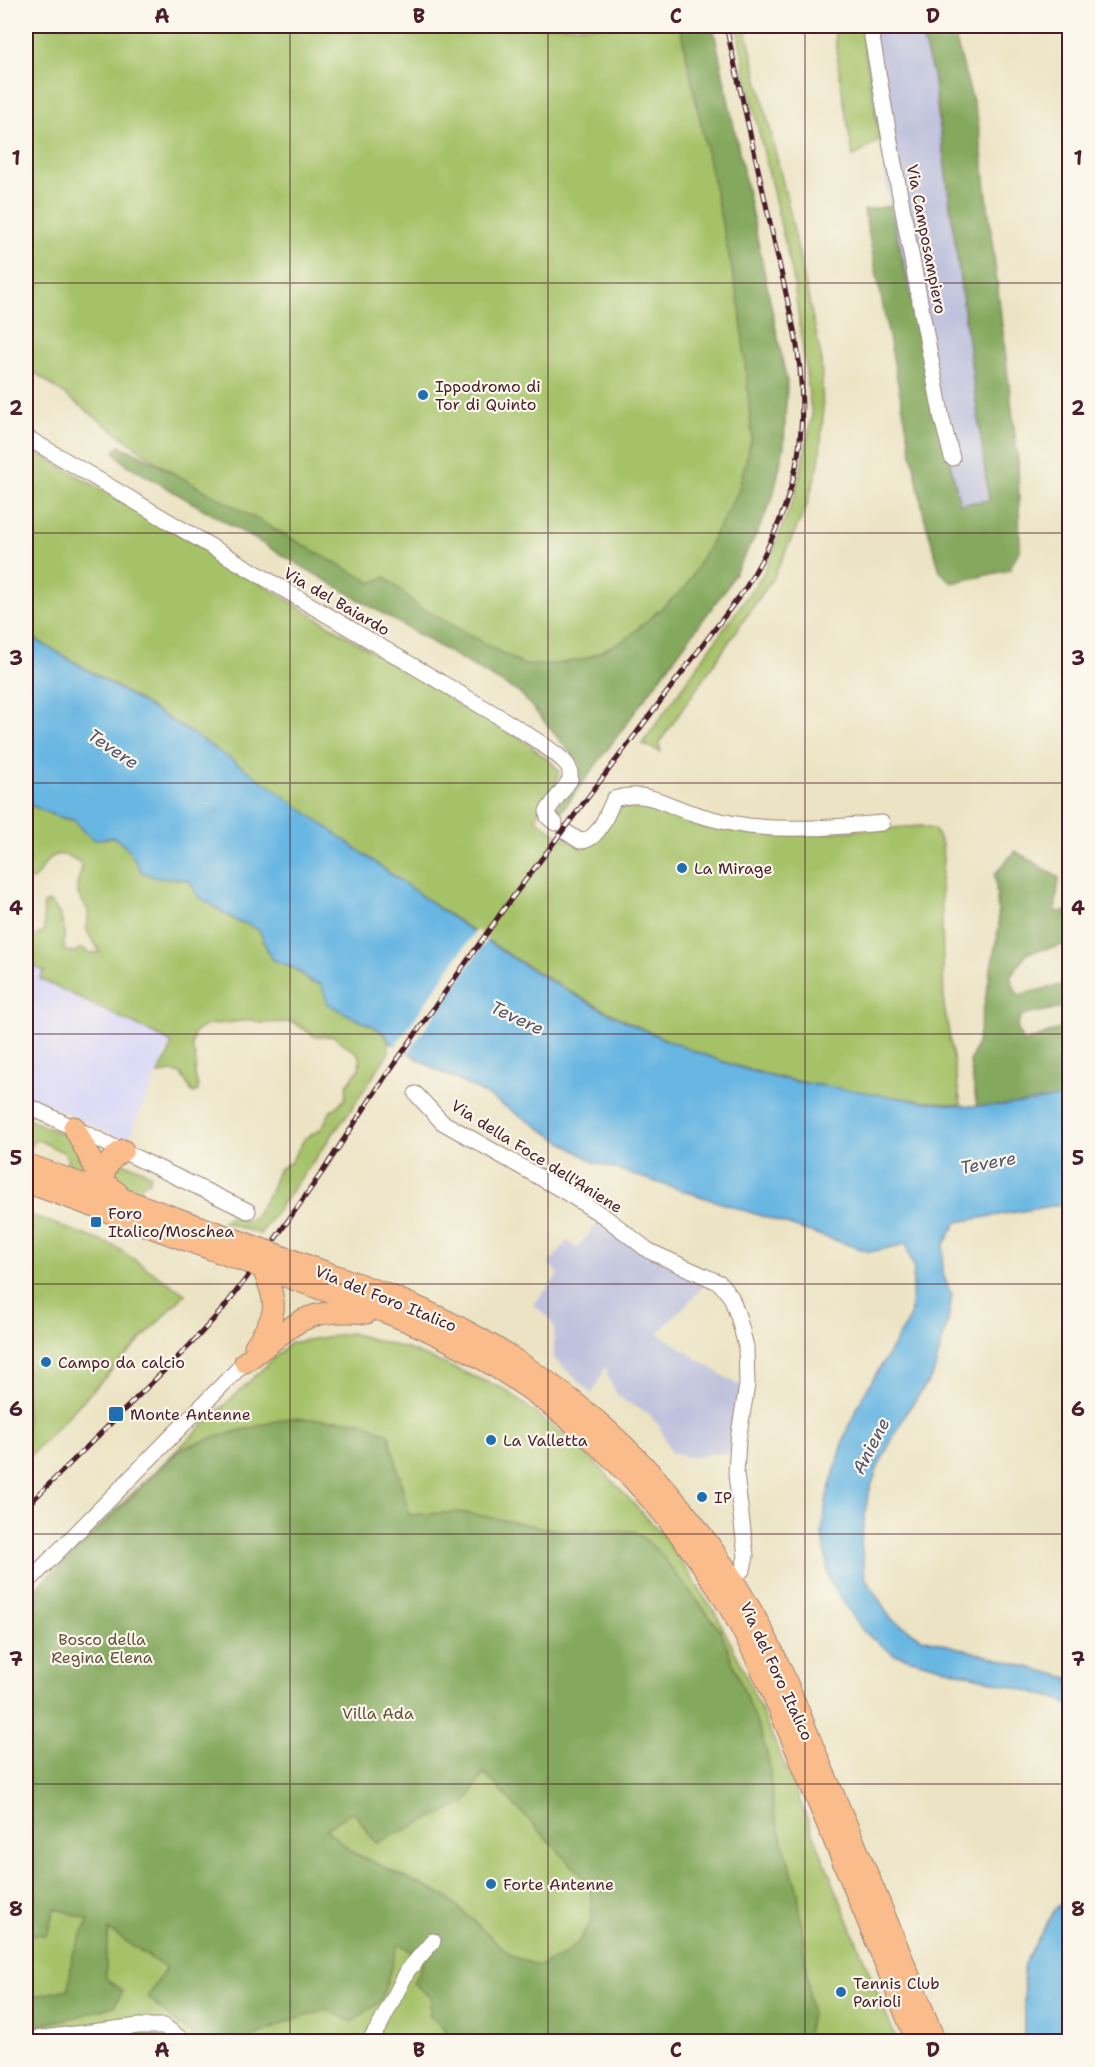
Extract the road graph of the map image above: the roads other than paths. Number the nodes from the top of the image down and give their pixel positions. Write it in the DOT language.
graph roads {
  1 [pos="870,26"];
  2 [pos="26,437"];
  3 [pos="952,458"];
  4 [pos="882,823"];
  5 [pos="416,1094"];
  6 [pos="26,1105"];
  7 [pos="74,1127"];
  8 [pos="123,1150"];
  9 [pos="26,1164"];
  10 [pos="26,1182"];
  11 [pos="102,1182"];
  12 [pos="248,1210"];
  13 [pos="152,1211"];
  14 [pos="263,1269"];
  15 [pos="395,1316"];
  16 [pos="245,1362"];
  17 [pos="732,1580"];
  18 [pos="26,1584"];
  19 [pos="433,1941"];
  20 [pos="26,2040"];
  21 [pos="182,2042"];
  22 [pos="369,2042"];
  23 [pos="917,2042"];
  24 [pos="935,2042"];
  1 -- 3 [label="street, Via Camposampiero"];
  2 -- 4 [label="street, Via del Baiardo"];
  5 -- 17 [label="street, Via della Foce dell'Aniene"];
  6 -- 7 [label="street"];
  7 -- 8 [label="street"];
  7 -- 11 [label="highway"];
  8 -- 11 [label="highway"];
  8 -- 12 [label="street"];
  9 -- 13 [label="highway, Via del Foro Italico"];
  10 -- 14 [label="highway, Via del Foro Italico"];
  11 -- 13 [label="highway"];
  13 -- 17 [label="highway, Via del Foro Italico"];
  14 -- 15 [label="highway, Via del Foro Italico"];
  14 -- 16 [label="highway"];
  15 -- 16 [label="highway"];
  15 -- 23 [label="highway, Via del Foro Italico"];
  16 -- 18 [label="street"];
  17 -- 24 [label="highway, Via del Foro Italico"];
  19 -- 22 [label="street"];
  20 -- 21 [label="street"];
}
